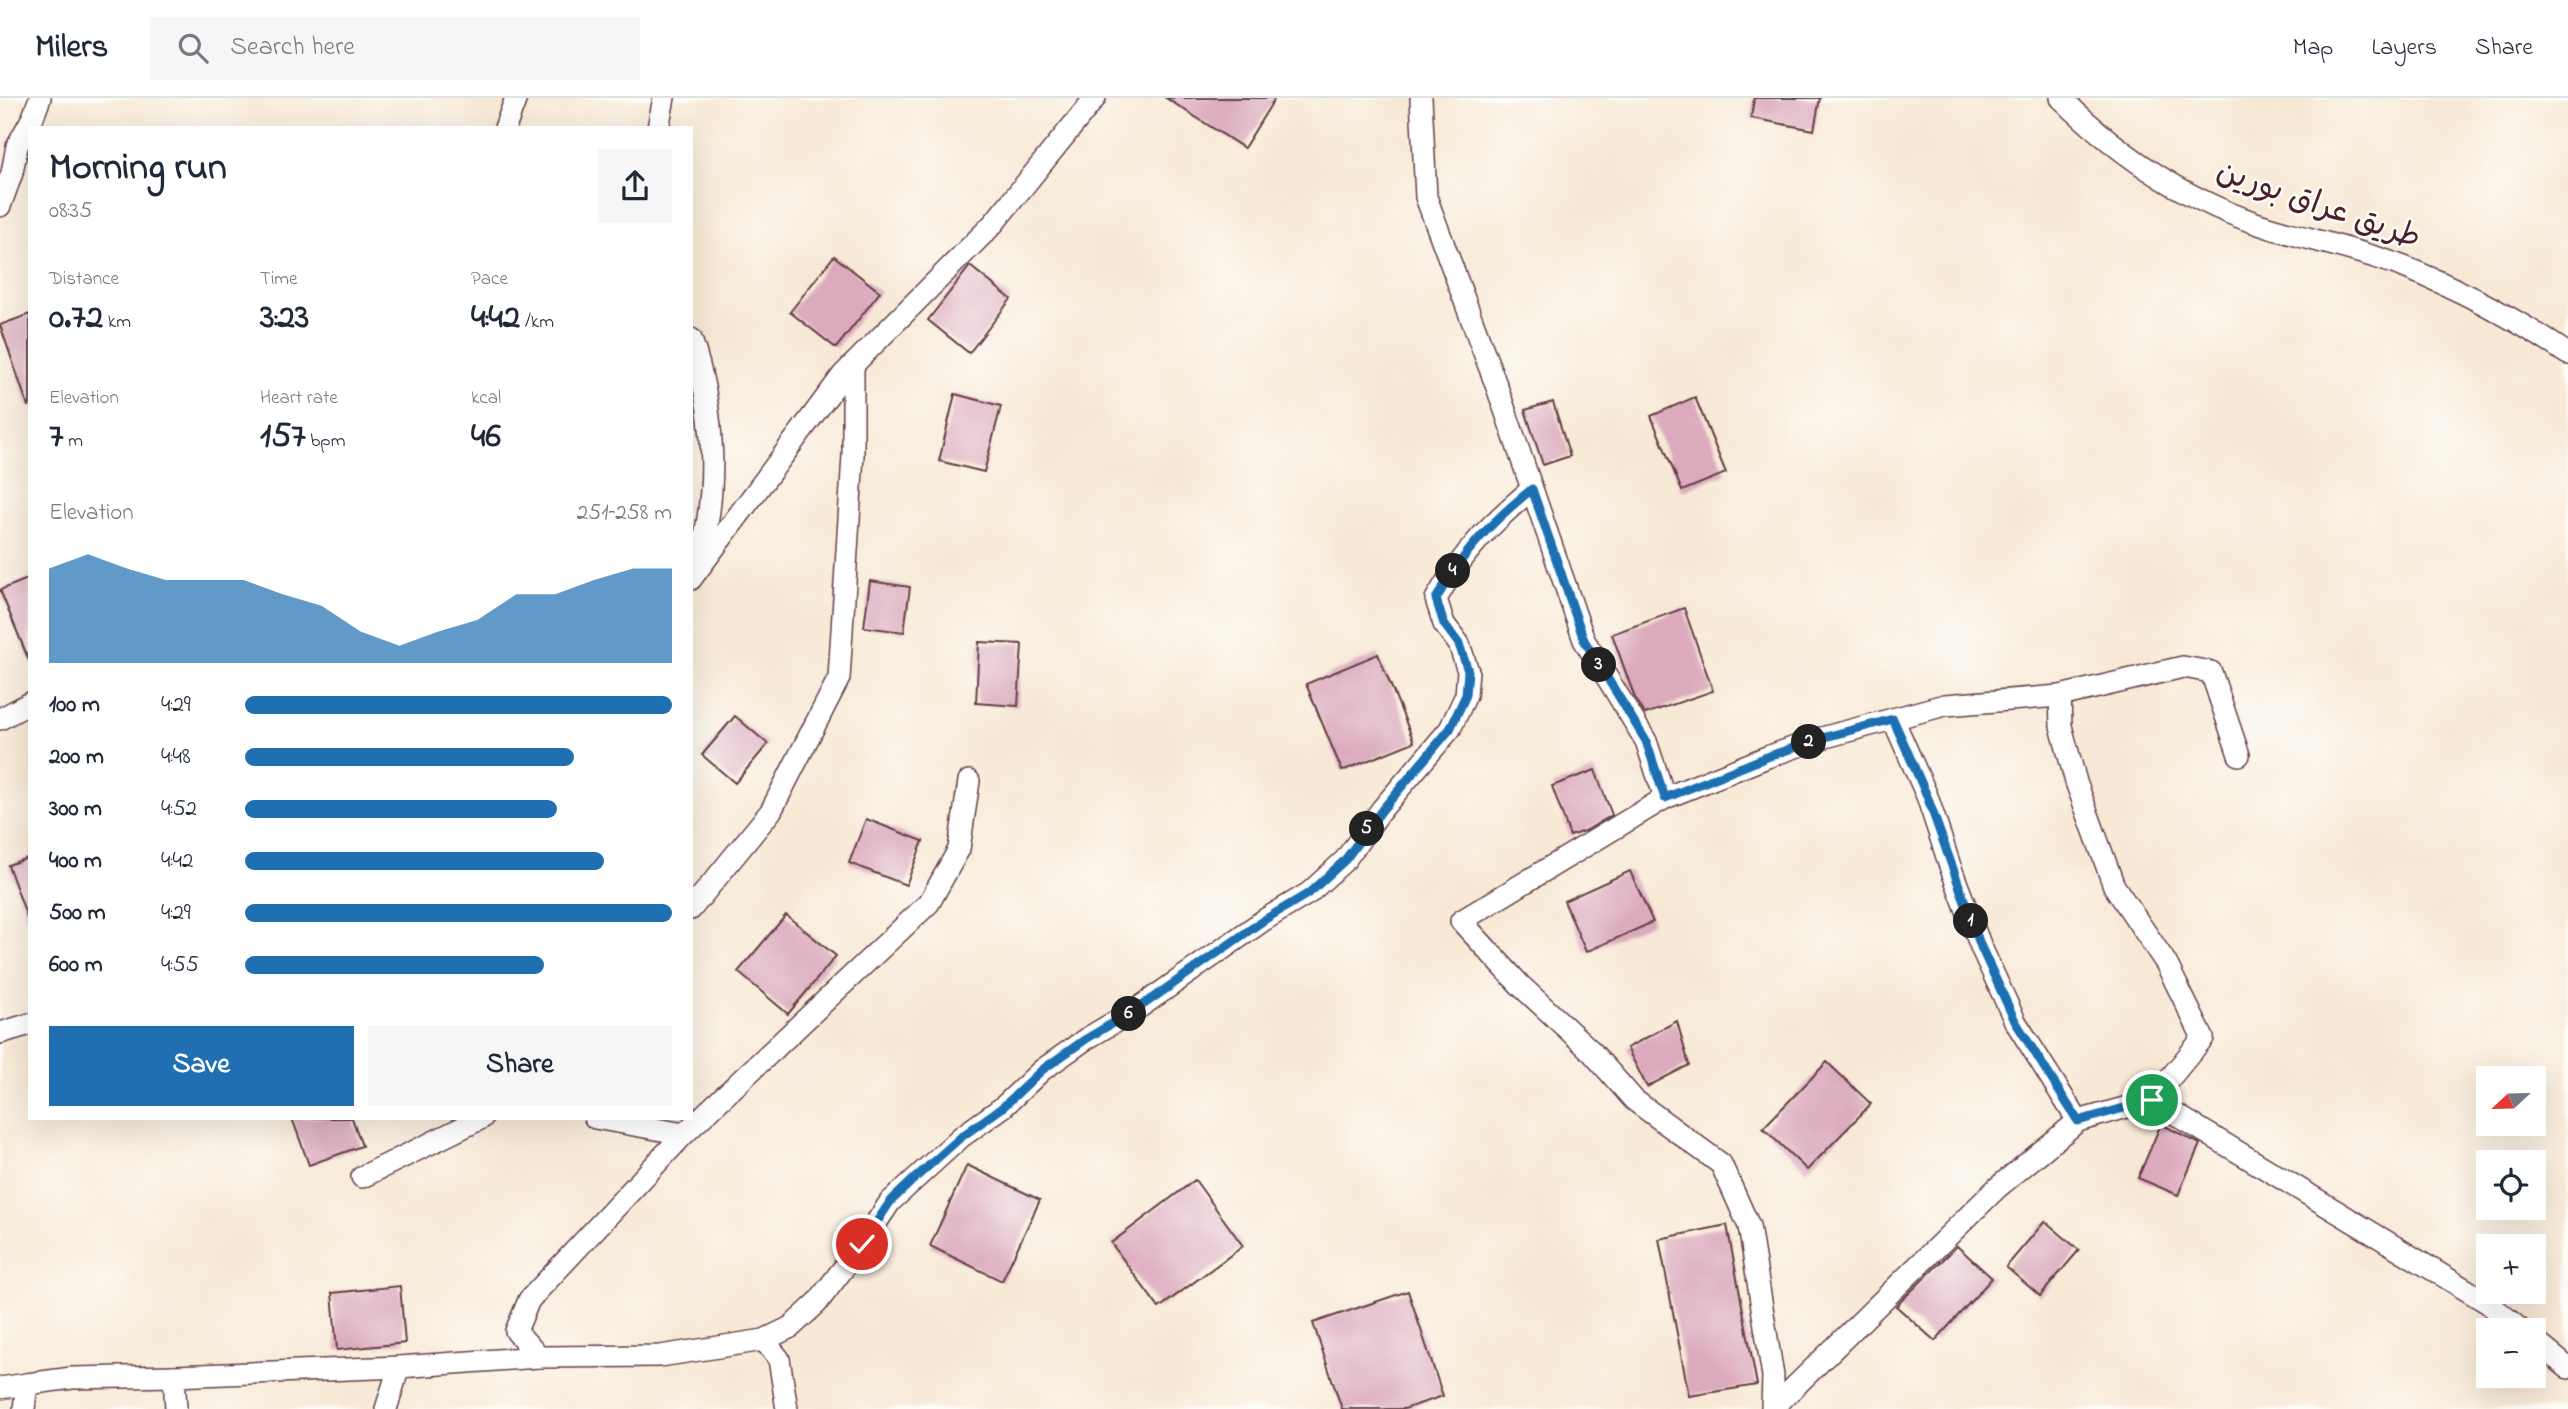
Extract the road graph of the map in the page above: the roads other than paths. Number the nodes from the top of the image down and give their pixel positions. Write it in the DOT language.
graph roads {
  1 [pos="40,98"];
  2 [pos="516,98"];
  3 [pos="664,98"];
  4 [pos="1095,98"];
  5 [pos="1421,98"];
  6 [pos="2061,98"];
  7 [pos="506,126"];
  8 [pos="658,126"];
  9 [pos="8,141"];
  10 [pos="0,206"];
  11 [pos="693,346"];
  12 [pos="2568,354"];
  13 [pos="853,365"];
  14 [pos="1532,489"];
  15 [pos="693,576"];
  16 [pos="2060,696"];
  17 [pos="28,704"];
  18 [pos="0,719"];
  19 [pos="1893,719"];
  20 [pos="2239,755"];
  21 [pos="969,780"];
  22 [pos="1665,798"];
  23 [pos="693,907"];
  24 [pos="28,1025"];
  25 [pos="0,1033"];
  26 [pos="2152,1100"];
  27 [pos="478,1120"];
  28 [pos="606,1120"];
  29 [pos="2078,1121"];
  30 [pos="684,1134"];
  31 [pos="362,1177"];
  32 [pos="2506,1318"];
  33 [pos="764,1340"];
  34 [pos="2546,1350"];
  35 [pos="539,1357"];
  36 [pos="399,1367"];
  37 [pos="2568,1368"];
  38 [pos="174,1376"];
  39 [pos="27,1384"];
  40 [pos="0,1388"];
  41 [pos="24,1409"];
  42 [pos="176,1409"];
  43 [pos="386,1409"];
  44 [pos="787,1409"];
  1 -- 9 [label="street"];
  2 -- 7 [label="street"];
  3 -- 8 [label="street"];
  4 -- 13 [label="street"];
  5 -- 14 [label="street"];
  6 -- 12 [label="street, طريق عراق بورين"];
  9 -- 10 [label="street"];
  11 -- 15 [label="street"];
  13 -- 15 [label="street"];
  13 -- 23 [label="street"];
  14 -- 22 [label="street"];
  14 -- 33 [label="street"];
  16 -- 19 [label="street"];
  16 -- 20 [label="street"];
  16 -- 26 [label="street"];
  17 -- 18 [label="street"];
  19 -- 22 [label="street"];
  19 -- 29 [label="street"];
  21 -- 30 [label="street"];
  22 -- 29 [label="street"];
  24 -- 25 [label="street"];
  26 -- 29 [label="street"];
  26 -- 32 [label="street"];
  27 -- 31 [label="street"];
  28 -- 30 [label="street"];
  30 -- 35 [label="street"];
  33 -- 35 [label="street"];
  33 -- 44 [label="street"];
  34 -- 37 [label="street"];
  35 -- 36 [label="street"];
  36 -- 38 [label="street"];
  36 -- 43 [label="street"];
  38 -- 39 [label="street"];
  38 -- 42 [label="street"];
  39 -- 40 [label="street"];
  39 -- 41 [label="street"];
}
